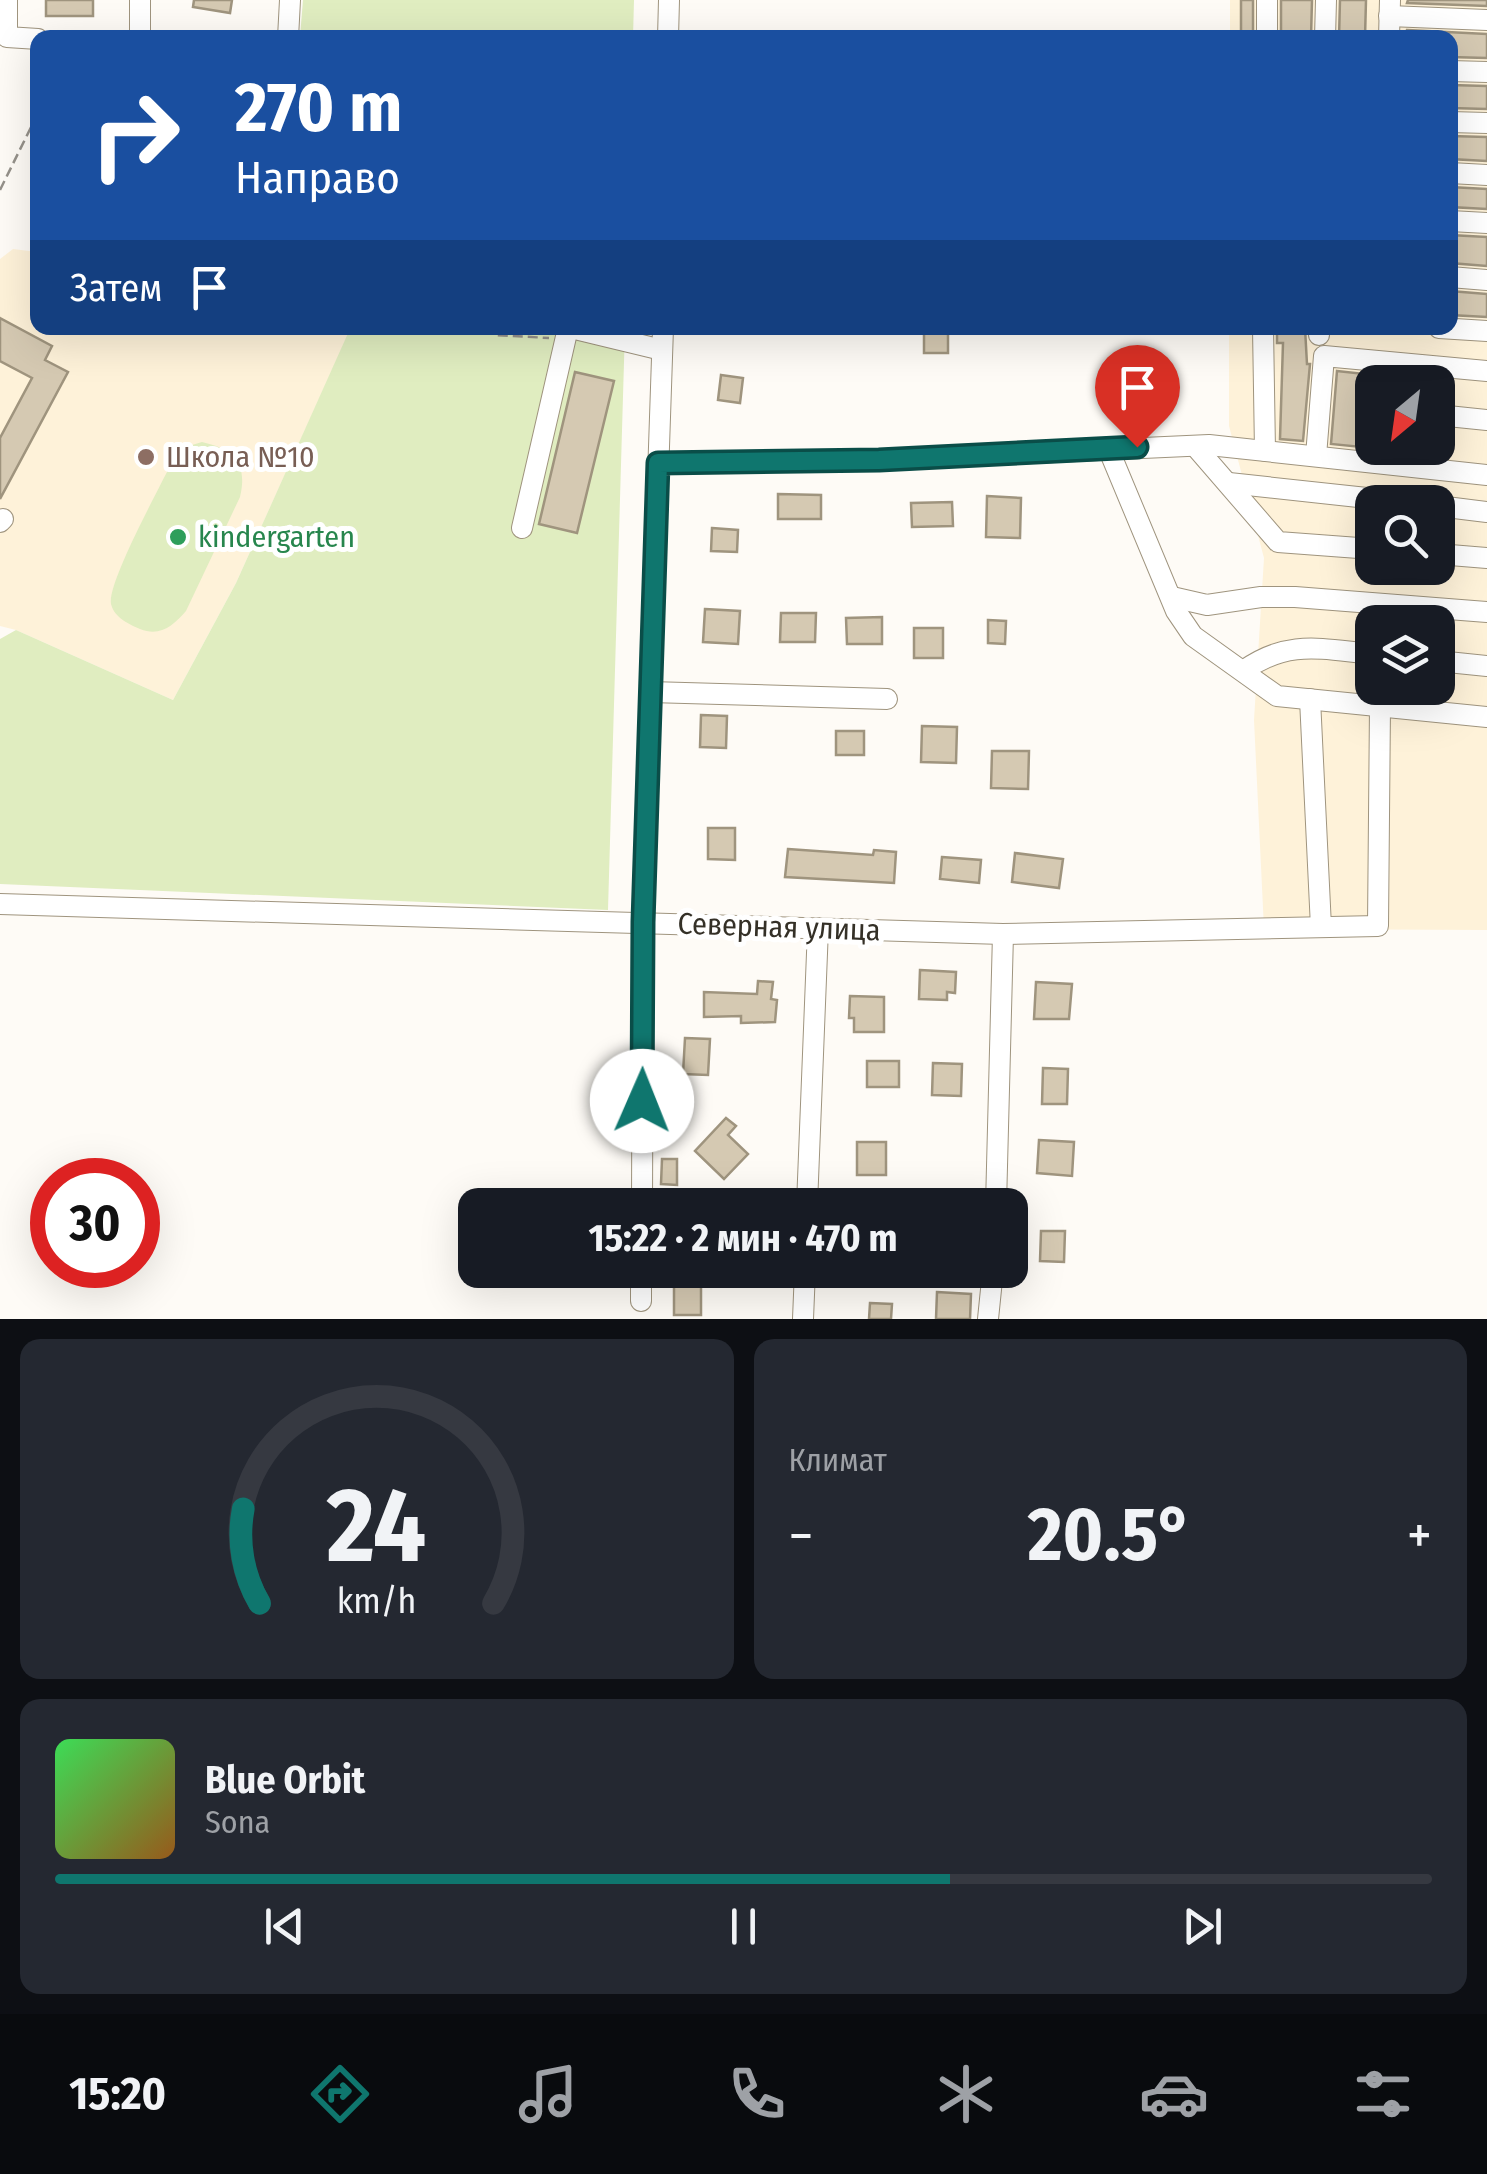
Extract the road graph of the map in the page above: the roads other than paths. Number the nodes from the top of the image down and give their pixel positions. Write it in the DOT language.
graph roads {
  1 [pos="7,0"];
  2 [pos="140,0"];
  3 [pos="290,0"];
  4 [pos="669,0"];
  5 [pos="1267,0"];
  6 [pos="1326,0"];
  7 [pos="1389,18"];
  8 [pos="1487,20"];
  9 [pos="140,30"];
  10 [pos="288,30"];
  11 [pos="668,30"];
  12 [pos="1266,30"];
  13 [pos="1325,30"];
  14 [pos="4,37"];
  15 [pos="30,39"];
  16 [pos="1458,70"];
  17 [pos="1487,72"];
  18 [pos="1458,122"];
  19 [pos="1487,124"];
  20 [pos="1458,173"];
  21 [pos="1487,175"];
  22 [pos="1458,222"];
  23 [pos="1487,224"];
  24 [pos="1458,278"];
  25 [pos="1487,280"];
  26 [pos="1458,329"];
  27 [pos="1487,331"];
  28 [pos="567,335"];
  29 [pos="588,335"];
  30 [pos="663,335"];
  31 [pos="1264,335"];
  32 [pos="662,350"];
  33 [pos="1375,360"];
  34 [pos="1375,365"];
  35 [pos="1487,371"];
  36 [pos="1455,417"];
  37 [pos="1487,420"];
  38 [pos="1202,446"];
  39 [pos="1108,448"];
  40 [pos="1265,450"];
  41 [pos="1355,455"];
  42 [pos="1316,456"];
  43 [pos="658,463"];
  44 [pos="1433,465"];
  45 [pos="1487,474"];
  46 [pos="1230,483"];
  47 [pos="1355,497"];
  48 [pos="1455,508"];
  49 [pos="1487,512"];
  50 [pos="522,528"];
  51 [pos="1355,548"];
  52 [pos="1455,555"];
  53 [pos="1487,558"];
  54 [pos="1172,597"];
  55 [pos="1487,612"];
  56 [pos="1355,652"];
  57 [pos="1455,662"];
  58 [pos="1487,666"];
  59 [pos="1243,671"];
  60 [pos="650,692"];
  61 [pos="887,699"];
  62 [pos="1310,699"];
  63 [pos="1380,706"];
  64 [pos="1487,717"];
  65 [pos="0,904"];
  66 [pos="643,922"];
  67 [pos="1321,927"];
  68 [pos="818,928"];
  69 [pos="1003,934"];
  70 [pos="642,1188"];
  71 [pos="808,1188"];
  72 [pos="996,1188"];
  73 [pos="641,1288"];
  74 [pos="804,1288"];
  75 [pos="991,1288"];
  76 [pos="641,1301"];
  77 [pos="803,1319"];
  78 [pos="988,1319"];
  1 -- 14 [label="street"];
  2 -- 9 [label="street"];
  3 -- 10 [label="street"];
  4 -- 11 [label="street"];
  5 -- 12 [label="street"];
  6 -- 13 [label="street"];
  7 -- 8 [label="street"];
  14 -- 15 [label="street"];
  16 -- 17 [label="street"];
  18 -- 19 [label="street"];
  20 -- 21 [label="street"];
  22 -- 23 [label="street"];
  24 -- 25 [label="street"];
  26 -- 27 [label="street"];
  28 -- 50 [label="street"];
  29 -- 32 [label="street"];
  30 -- 32 [label="street"];
  31 -- 40 [label="street"];
  32 -- 43 [label="street"];
  33 -- 34 [label="street"];
  33 -- 35 [label="street"];
  33 -- 42 [label="street"];
  36 -- 37 [label="street"];
  38 -- 39 [label="street"];
  38 -- 40 [label="street"];
  38 -- 46 [label="street"];
  39 -- 43 [label="street"];
  39 -- 54 [label="street"];
  40 -- 42 [label="street"];
  41 -- 42 [label="street"];
  43 -- 60 [label="street"];
  44 -- 45 [label="street"];
  46 -- 47 [label="street"];
  46 -- 51 [label="street"];
  48 -- 49 [label="street"];
  52 -- 53 [label="street"];
  54 -- 55 [label="street"];
  54 -- 59 [label="street"];
  56 -- 59 [label="street"];
  57 -- 58 [label="street"];
  59 -- 62 [label="street"];
  60 -- 61 [label="street"];
  60 -- 66 [label="street"];
  62 -- 63 [label="street"];
  62 -- 67 [label="street"];
  63 -- 64 [label="street"];
  63 -- 67 [label="street, Северная улица"];
  65 -- 66 [label="street, Северная улица"];
  66 -- 68 [label="street, Северная улица"];
  66 -- 70 [label="street"];
  67 -- 69 [label="street, Северная улица"];
  68 -- 69 [label="street, Северная улица"];
  68 -- 71 [label="street"];
  69 -- 72 [label="street"];
  73 -- 76 [label="street"];
  74 -- 77 [label="street"];
  75 -- 78 [label="street"];
}
